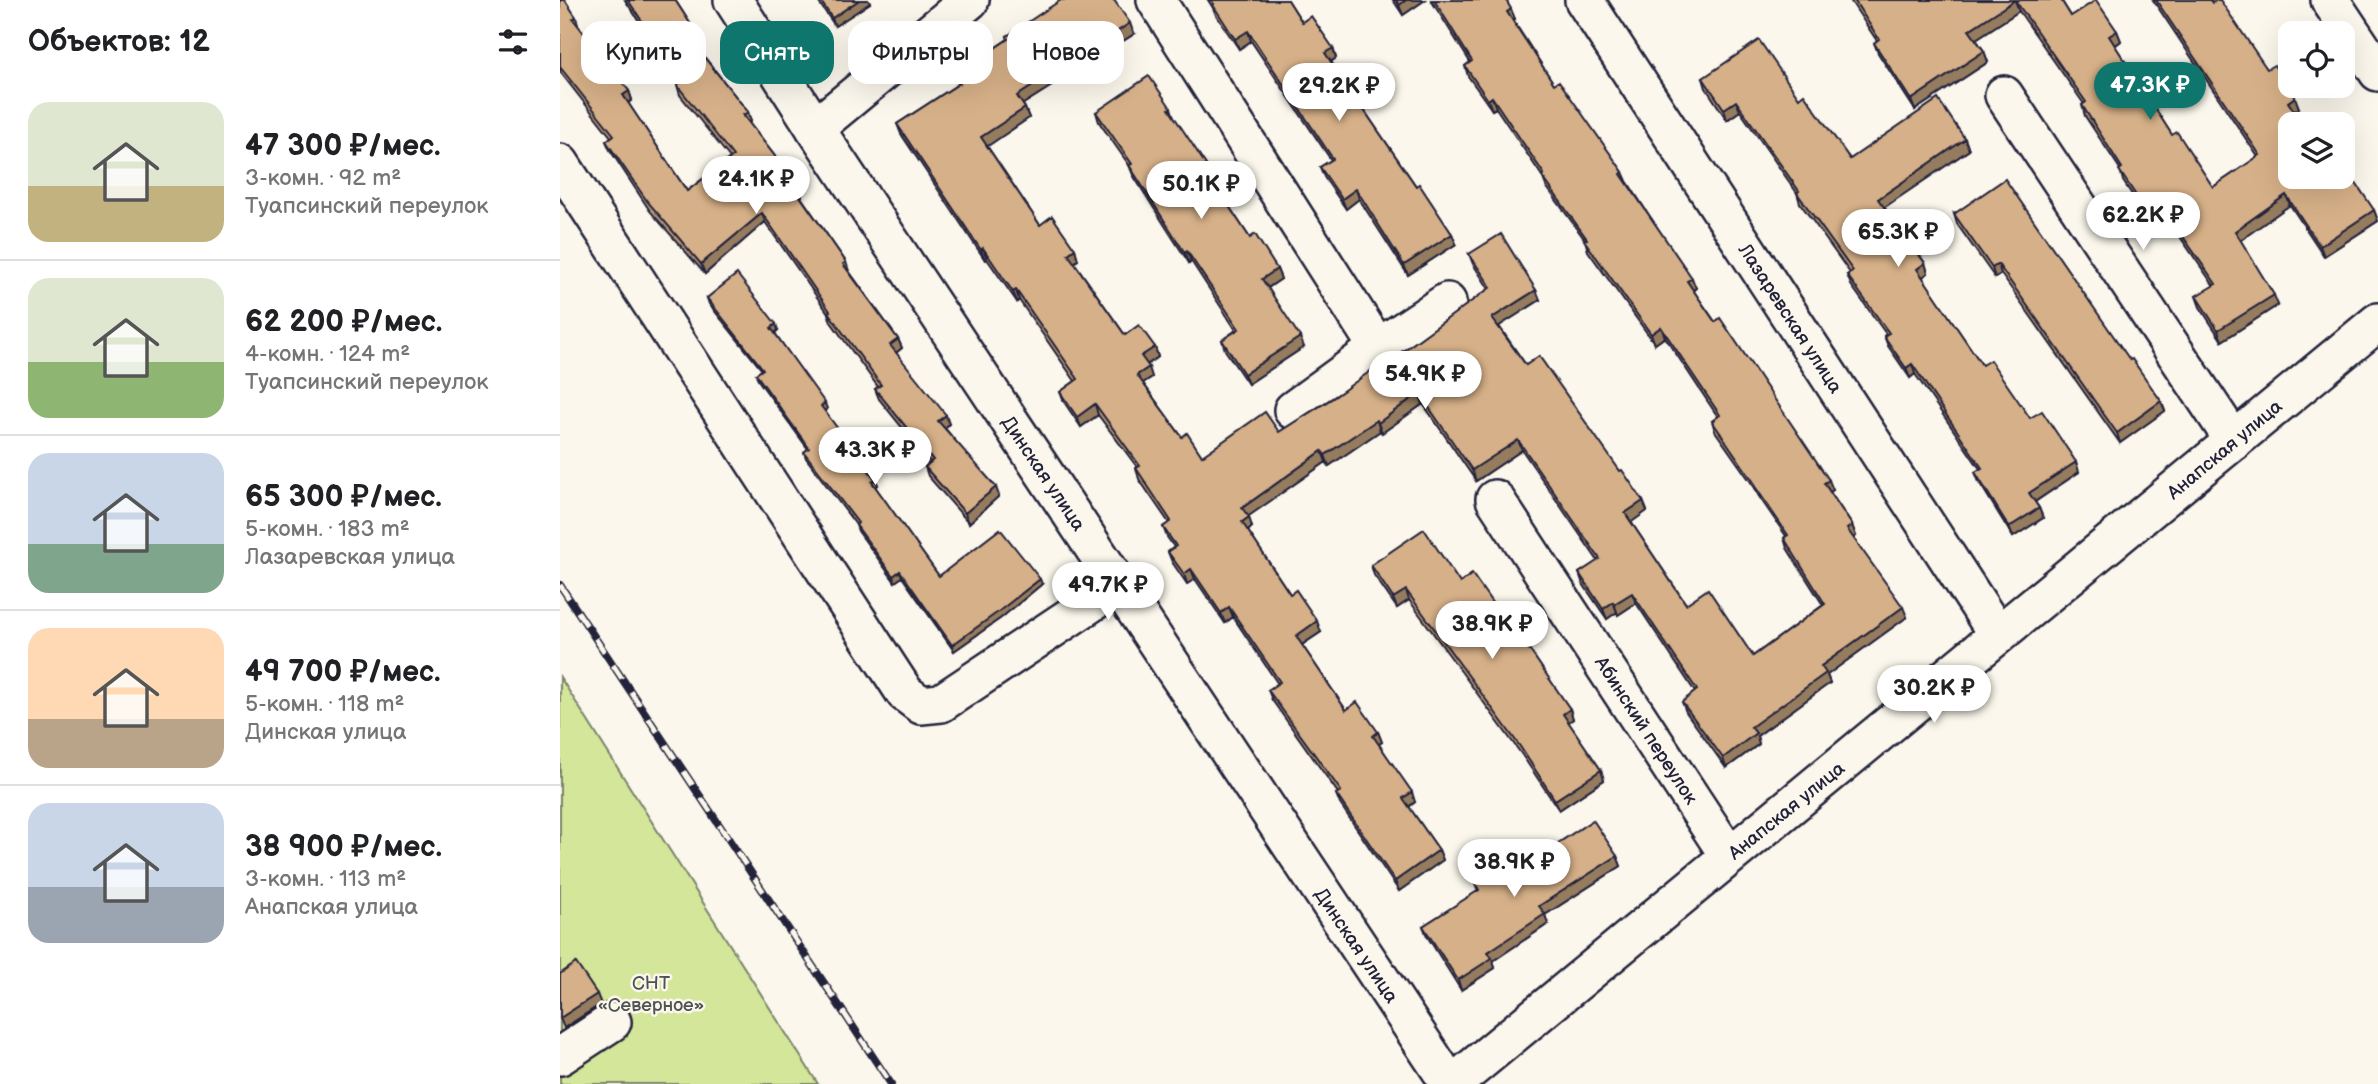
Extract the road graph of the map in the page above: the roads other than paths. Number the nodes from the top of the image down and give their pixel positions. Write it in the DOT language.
graph roads {
  1 [pos="733,0"];
  2 [pos="970,0"];
  3 [pos="1156,0"];
  4 [pos="1584,0"];
  5 [pos="2330,0"];
  6 [pos="2378,72"];
  7 [pos="2004,94"];
  8 [pos="815,128"];
  9 [pos="560,163"];
  10 [pos="1447,302"];
  11 [pos="2378,321"];
  12 [pos="1378,348"];
  13 [pos="1293,410"];
  14 [pos="2234,441"];
  15 [pos="1495,499"];
  16 [pos="1118,585"];
  17 [pos="1998,635"];
  18 [pos="1729,856"];
  19 [pos="612,1022"];
  20 [pos="560,1056"];
  21 [pos="1451,1084"];
  1 -- 8 [label="street, Динская улица"];
  2 -- 8 [label="street"];
  3 -- 12 [label="street"];
  4 -- 17 [label="street, Лазаревская улица"];
  5 -- 6 [label="street"];
  7 -- 14 [label="street"];
  8 -- 16 [label="street, Динская улица"];
  9 -- 16 [label="street"];
  10 -- 12 [label="street"];
  11 -- 14 [label="street, Анапская улица"];
  12 -- 13 [label="street"];
  14 -- 17 [label="street, Анапская улица"];
  15 -- 18 [label="street, Абинский переулок"];
  16 -- 21 [label="street, Динская улица"];
  17 -- 18 [label="street, Анапская улица"];
  18 -- 21 [label="street, Анапская улица"];
  19 -- 20 [label="street"];
}
